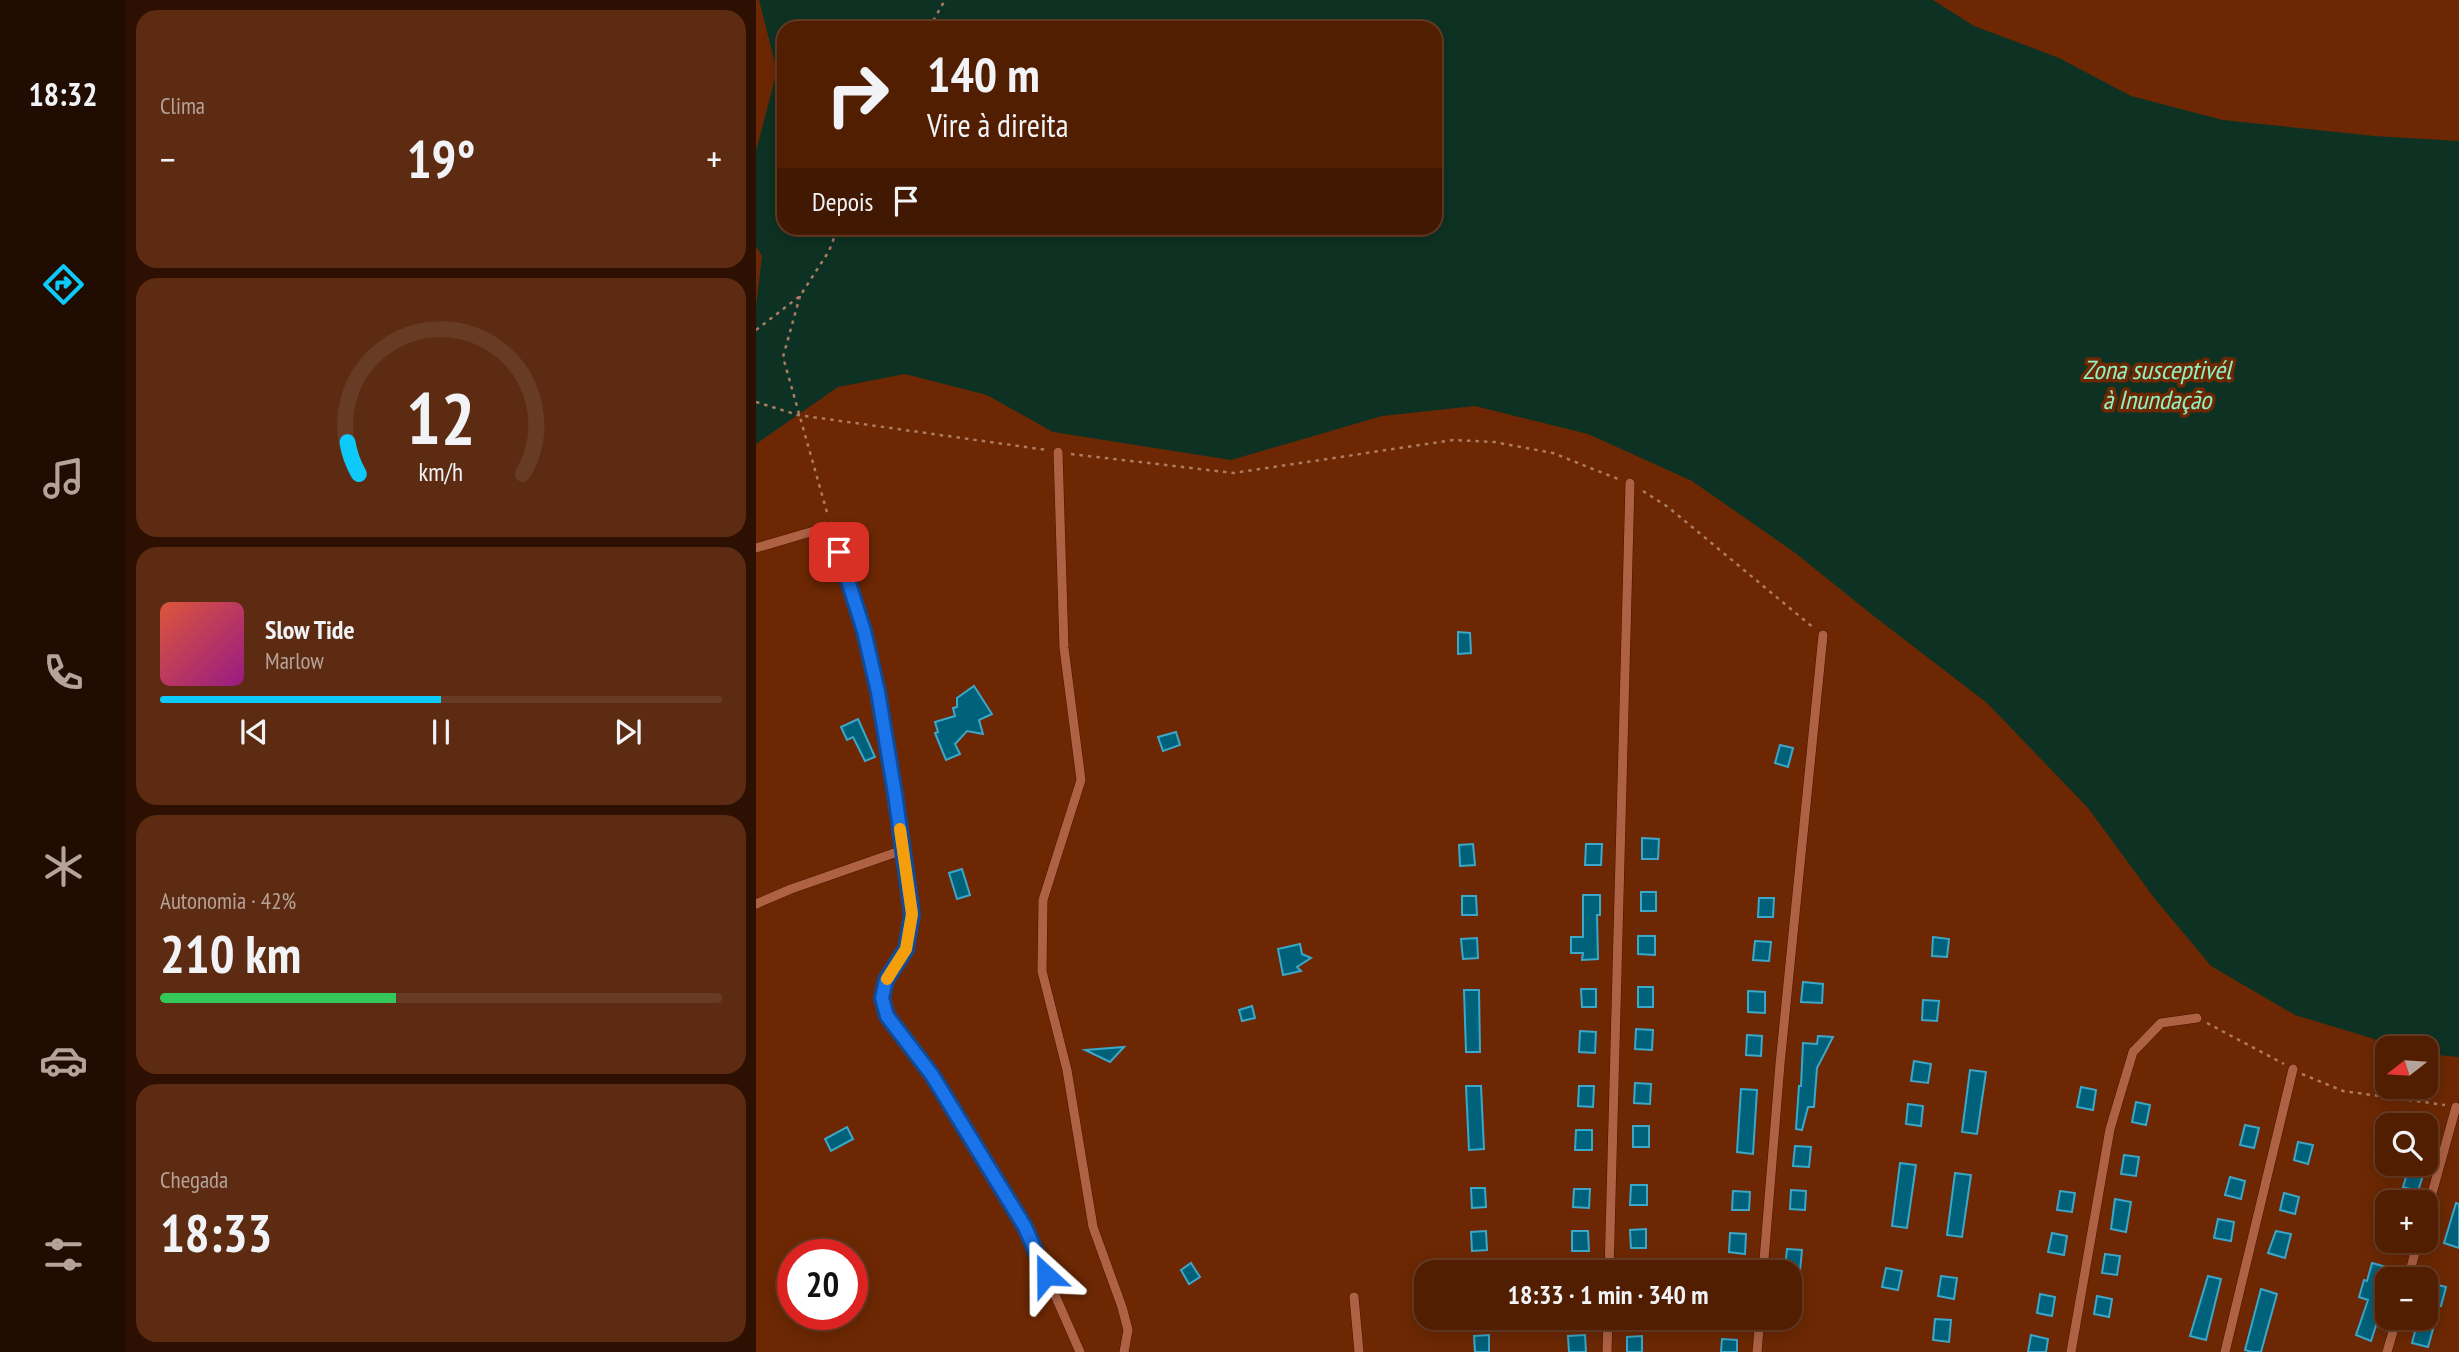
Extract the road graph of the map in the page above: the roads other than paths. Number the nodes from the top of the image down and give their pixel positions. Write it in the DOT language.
graph roads {
  1 [pos="1058,452"];
  2 [pos="1630,484"];
  3 [pos="756,548"];
  4 [pos="1823,635"];
  5 [pos="903,850"];
  6 [pos="756,904"];
  7 [pos="2197,1018"];
  8 [pos="2293,1069"];
  9 [pos="2456,1107"];
  10 [pos="2433,1190"];
  11 [pos="1609,1260"];
  12 [pos="1764,1260"];
  13 [pos="1354,1297"];
  14 [pos="1608,1330"];
  15 [pos="1759,1330"];
  16 [pos="2393,1330"];
  17 [pos="1080,1352"];
  18 [pos="1124,1352"];
  19 [pos="1359,1352"];
  20 [pos="1607,1352"];
  21 [pos="1757,1352"];
  22 [pos="2071,1352"];
  23 [pos="2225,1352"];
  24 [pos="2387,1352"];
  1 -- 18 [label="lane"];
  2 -- 11 [label="lane"];
  3 -- 5 [label="lane"];
  4 -- 12 [label="lane"];
  5 -- 6 [label="lane"];
  5 -- 17 [label="lane"];
  7 -- 22 [label="lane"];
  8 -- 23 [label="lane"];
  9 -- 10 [label="lane"];
  13 -- 19 [label="lane"];
  14 -- 20 [label="lane"];
  15 -- 21 [label="lane"];
  16 -- 24 [label="lane"];
}
